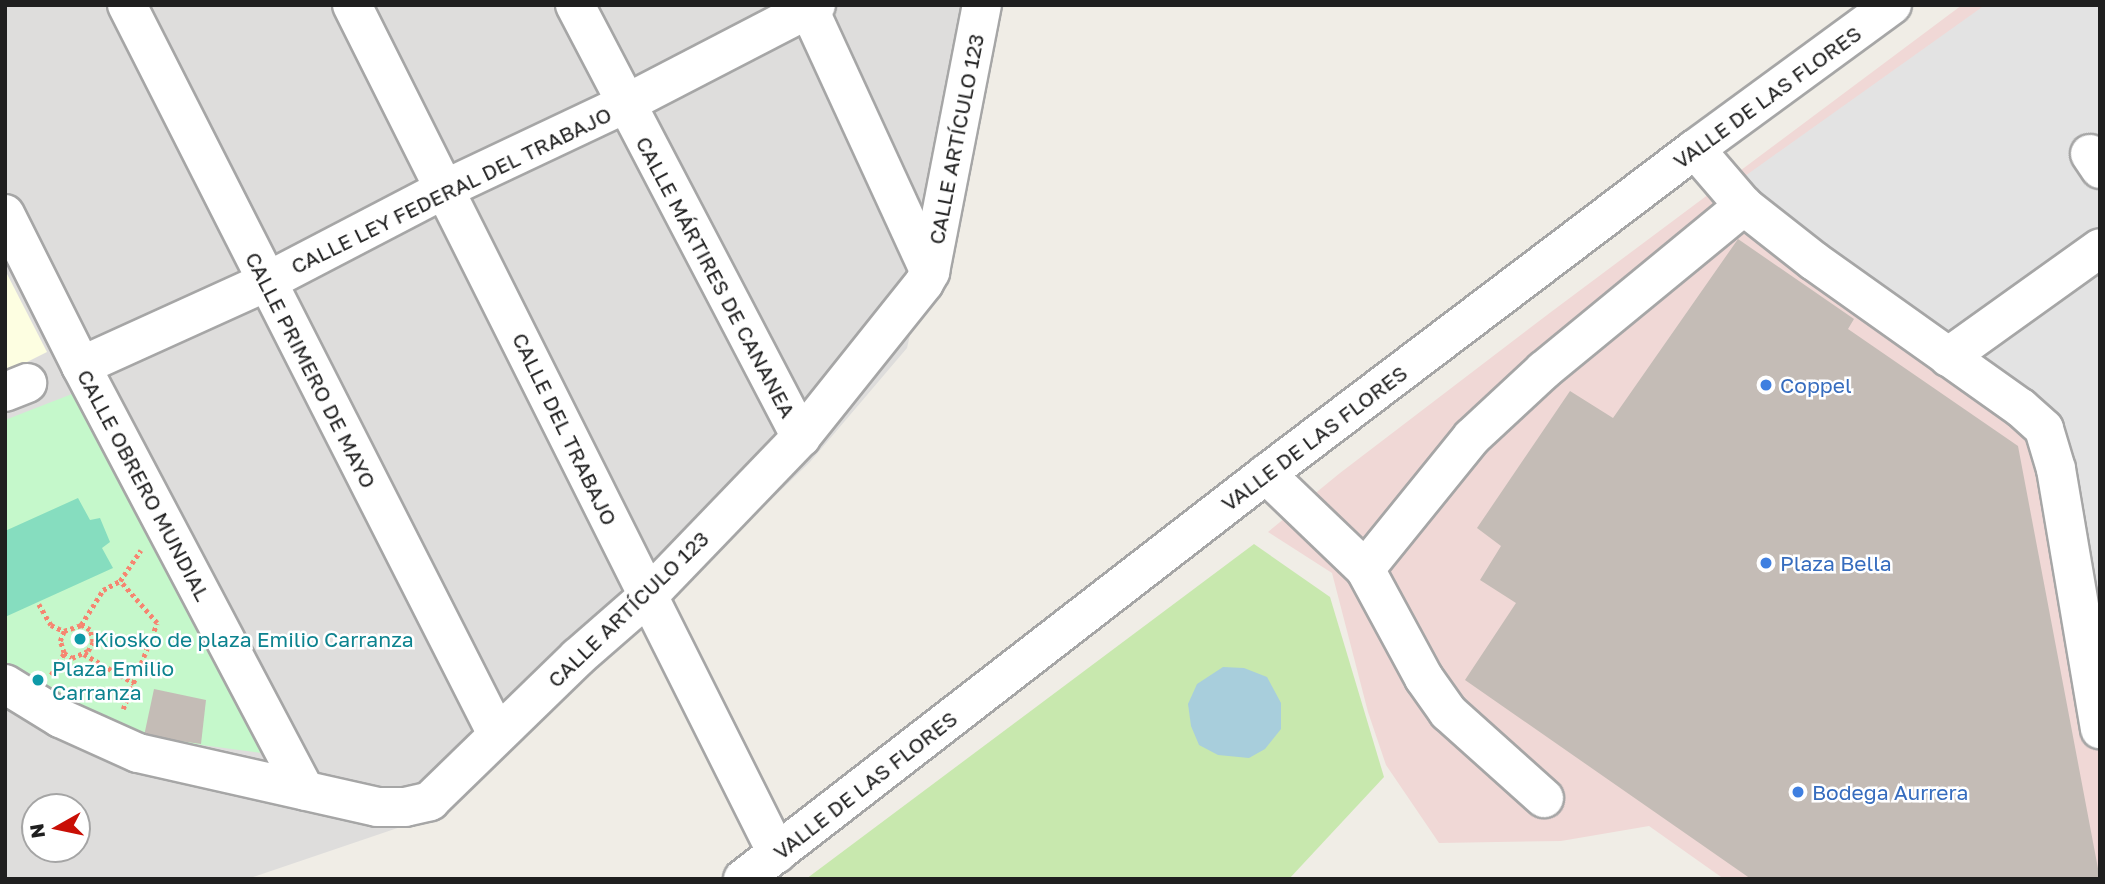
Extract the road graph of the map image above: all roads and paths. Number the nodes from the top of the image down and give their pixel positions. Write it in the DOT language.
graph roads {
  1 [pos="127,5"];
  2 [pos="352,5"];
  3 [pos="575,5"];
  4 [pos="982,5"];
  5 [pos="1892,5"];
  6 [pos="811,7"];
  7 [pos="625,104"];
  8 [pos="1695,149"];
  9 [pos="445,189"];
  10 [pos="1744,206"];
  11 [pos="5,214"];
  12 [pos="2100,248"];
  13 [pos="930,272"];
  14 [pos="266,282"];
  15 [pos="1948,357"];
  16 [pos="81,366"];
  17 [pos="801,437"];
  18 [pos="1266,474"];
  19 [pos="151,544"];
  20 [pos="1365,569"];
  21 [pos="120,581"];
  22 [pos="648,596"];
  23 [pos="38,604"];
  24 [pos="80,625"];
  25 [pos="64,631"];
  26 [pos="64,653"];
  27 [pos="83,653"];
  28 [pos="134,683"];
  29 [pos="20,693"];
  30 [pos="119,720"];
  31 [pos="2100,729"];
  32 [pos="497,734"];
  33 [pos="305,791"];
  34 [pos="1544,798"];
  35 [pos="777,853"];
  36 [pos="743,879"];
  1 -- 14 [label="street, CALLE PRIMERO DE MAYO"];
  2 -- 9 [label="street, CALLE DEL TRABAJO"];
  3 -- 7 [label="street, CALLE MÁRTIRES DE CANANEA"];
  4 -- 13 [label="street, CALLE ARTÍCULO 123"];
  5 -- 8 [label="street, VALLE DE LAS FLORES"];
  6 -- 7 [label="street, CALLE LEY FEDERAL DEL TRABAJO"];
  6 -- 13 [label="street"];
  7 -- 9 [label="street, CALLE LEY FEDERAL DEL TRABAJO"];
  7 -- 17 [label="street, CALLE MÁRTIRES DE CANANEA"];
  8 -- 10 [label="street"];
  8 -- 18 [label="street, VALLE DE LAS FLORES"];
  9 -- 14 [label="street, CALLE LEY FEDERAL DEL TRABAJO"];
  9 -- 22 [label="street, CALLE DEL TRABAJO"];
  10 -- 15 [label="street"];
  10 -- 20 [label="street"];
  11 -- 16 [label="street, CALLE OBRERO MUNDIAL"];
  12 -- 15 [label="street"];
  13 -- 17 [label="street, CALLE ARTÍCULO 123"];
  14 -- 16 [label="street, CALLE LEY FEDERAL DEL TRABAJO"];
  14 -- 32 [label="street, CALLE PRIMERO DE MAYO"];
  15 -- 31 [label="street"];
  16 -- 33 [label="street, CALLE OBRERO MUNDIAL"];
  17 -- 22 [label="street, CALLE ARTÍCULO 123"];
  18 -- 20 [label="street"];
  18 -- 35 [label="street, VALLE DE LAS FLORES"];
  19 -- 21 [label="path"];
  20 -- 34 [label="street"];
  21 -- 24 [label="path"];
  21 -- 28 [label="path"];
  22 -- 32 [label="street, CALLE ARTÍCULO 123"];
  22 -- 35 [label="street, CALLE DEL TRABAJO"];
  23 -- 25 [label="path"];
  24 -- 25 [label="path"];
  24 -- 27 [label="path"];
  25 -- 26 [label="path"];
  26 -- 27 [label="path"];
  26 -- 29 [label="path"];
  27 -- 28 [label="path"];
  28 -- 30 [label="path"];
  29 -- 33 [label="street, CALLE ARTÍCULO 123"];
  32 -- 33 [label="street, CALLE ARTÍCULO 123"];
  35 -- 36 [label="street, VALLE DE LAS FLORES"];
}
